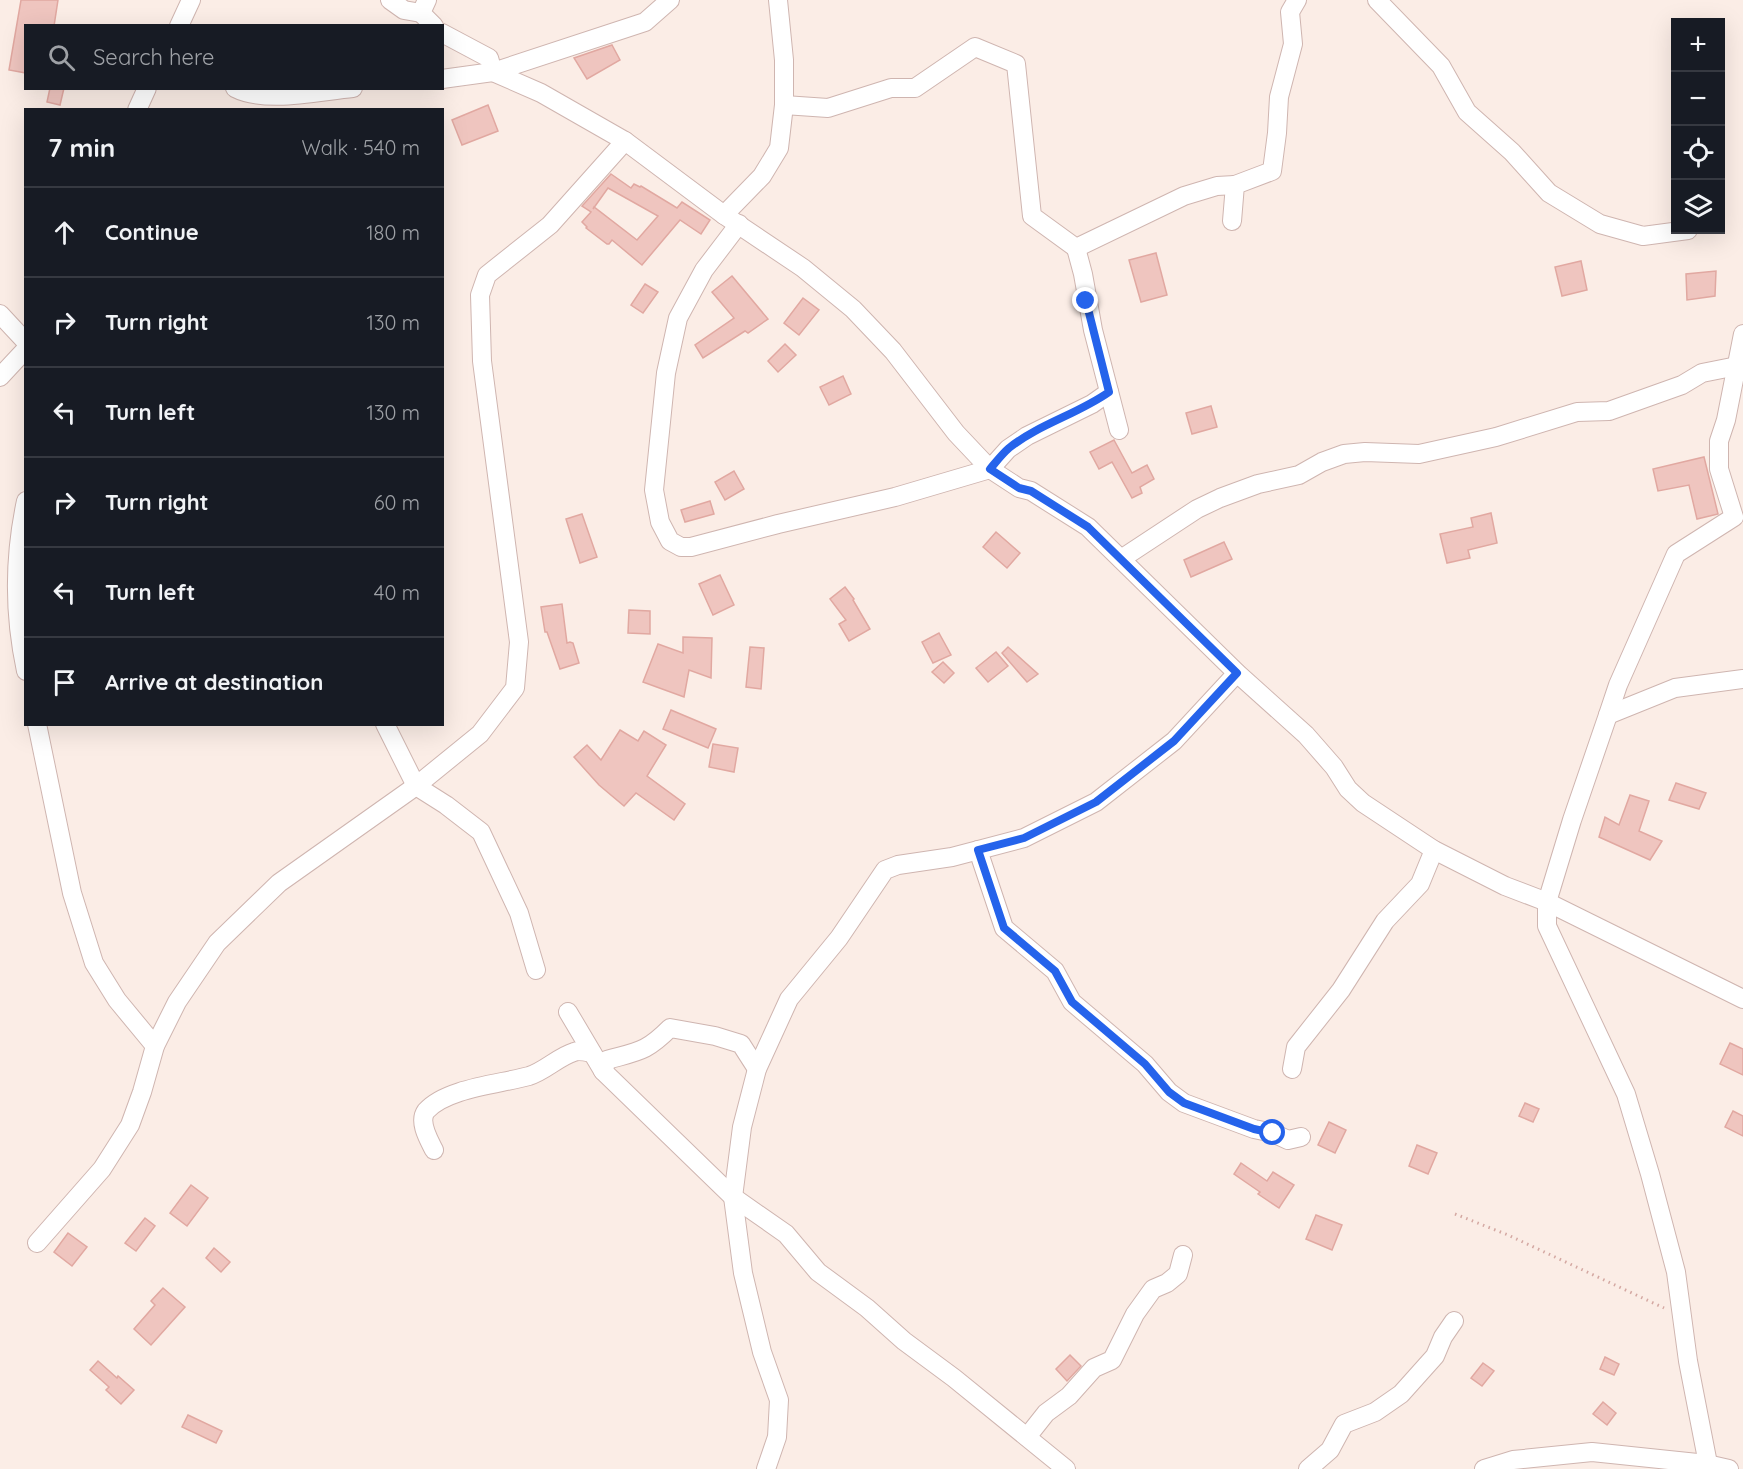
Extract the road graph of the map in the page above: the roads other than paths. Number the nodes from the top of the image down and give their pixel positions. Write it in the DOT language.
graph roads {
  1 [pos="191,0"];
  2 [pos="390,0"];
  3 [pos="670,0"];
  4 [pos="778,0"];
  5 [pos="1297,0"];
  6 [pos="1377,0"];
  7 [pos="428,13"];
  8 [pos="180,24"];
  9 [pos="444,35"];
  10 [pos="493,72"];
  11 [pos="444,79"];
  12 [pos="146,90"];
  13 [pos="239,90"];
  14 [pos="334,90"];
  15 [pos="784,105"];
  16 [pos="137,108"];
  17 [pos="625,141"];
  18 [pos="1235,185"];
  19 [pos="731,219"];
  20 [pos="1232,221"];
  21 [pos="1671,232"];
  22 [pos="1076,249"];
  23 [pos="0,314"];
  24 [pos="1743,334"];
  25 [pos="24,340"];
  26 [pos="24,351"];
  27 [pos="1737,366"];
  28 [pos="0,377"];
  29 [pos="1109,392"];
  30 [pos="1119,430"];
  31 [pos="990,469"];
  32 [pos="24,511"];
  33 [pos="1738,517"];
  34 [pos="1121,559"];
  35 [pos="24,663"];
  36 [pos="1237,673"];
  37 [pos="1743,679"];
  38 [pos="1608,715"];
  39 [pos="37,726"];
  40 [pos="386,726"];
  41 [pos="416,786"];
  42 [pos="978,850"];
  43 [pos="1434,850"];
  44 [pos="1546,902"];
  45 [pos="536,970"];
  46 [pos="1743,999"];
  47 [pos="568,1012"];
  48 [pos="155,1046"];
  49 [pos="592,1053"];
  50 [pos="757,1069"];
  51 [pos="1292,1069"];
  52 [pos="603,1071"];
  53 [pos="1301,1137"];
  54 [pos="434,1150"];
  55 [pos="733,1197"];
  56 [pos="37,1243"];
  57 [pos="1183,1255"];
  58 [pos="1454,1321"];
  59 [pos="1027,1437"];
  60 [pos="1708,1466"];
  61 [pos="766,1469"];
  62 [pos="1066,1469"];
  63 [pos="1308,1469"];
  64 [pos="1484,1469"];
  65 [pos="1729,1469"];
  1 -- 8 [label="street"];
  2 -- 7 [label="street"];
  3 -- 10 [label="street"];
  4 -- 15 [label="street"];
  5 -- 18 [label="street"];
  6 -- 21 [label="street"];
  9 -- 10 [label="street"];
  10 -- 11 [label="street"];
  10 -- 17 [label="street"];
  12 -- 16 [label="street"];
  13 -- 14 [label="street"];
  15 -- 19 [label="street"];
  15 -- 22 [label="street"];
  17 -- 19 [label="street"];
  17 -- 41 [label="street"];
  18 -- 20 [label="street"];
  18 -- 22 [label="street"];
  19 -- 31 [label="street"];
  19 -- 31 [label="street"];
  22 -- 29 [label="street"];
  23 -- 25 [label="street"];
  24 -- 27 [label="street"];
  26 -- 28 [label="street"];
  27 -- 33 [label="street"];
  27 -- 34 [label="street"];
  29 -- 30 [label="street"];
  29 -- 31 [label="street"];
  31 -- 34 [label="street"];
  32 -- 35 [label="street"];
  33 -- 38 [label="street"];
  34 -- 36 [label="street"];
  36 -- 42 [label="street"];
  36 -- 43 [label="street"];
  37 -- 38 [label="street"];
  38 -- 44 [label="street"];
  39 -- 48 [label="street"];
  40 -- 41 [label="street"];
  41 -- 45 [label="street"];
  41 -- 48 [label="street"];
  42 -- 50 [label="street"];
  42 -- 53 [label="street"];
  43 -- 44 [label="street"];
  43 -- 51 [label="street"];
  44 -- 46 [label="street"];
  44 -- 60 [label="street"];
  47 -- 49 [label="street"];
  48 -- 56 [label="street"];
  49 -- 52 [label="street"];
  49 -- 54 [label="street"];
  50 -- 52 [label="street"];
  50 -- 55 [label="street"];
  52 -- 55 [label="street"];
  55 -- 59 [label="street"];
  55 -- 61 [label="street"];
  57 -- 59 [label="street"];
  58 -- 63 [label="street"];
  59 -- 62 [label="street"];
  60 -- 64 [label="street"];
  60 -- 65 [label="street"];
}
